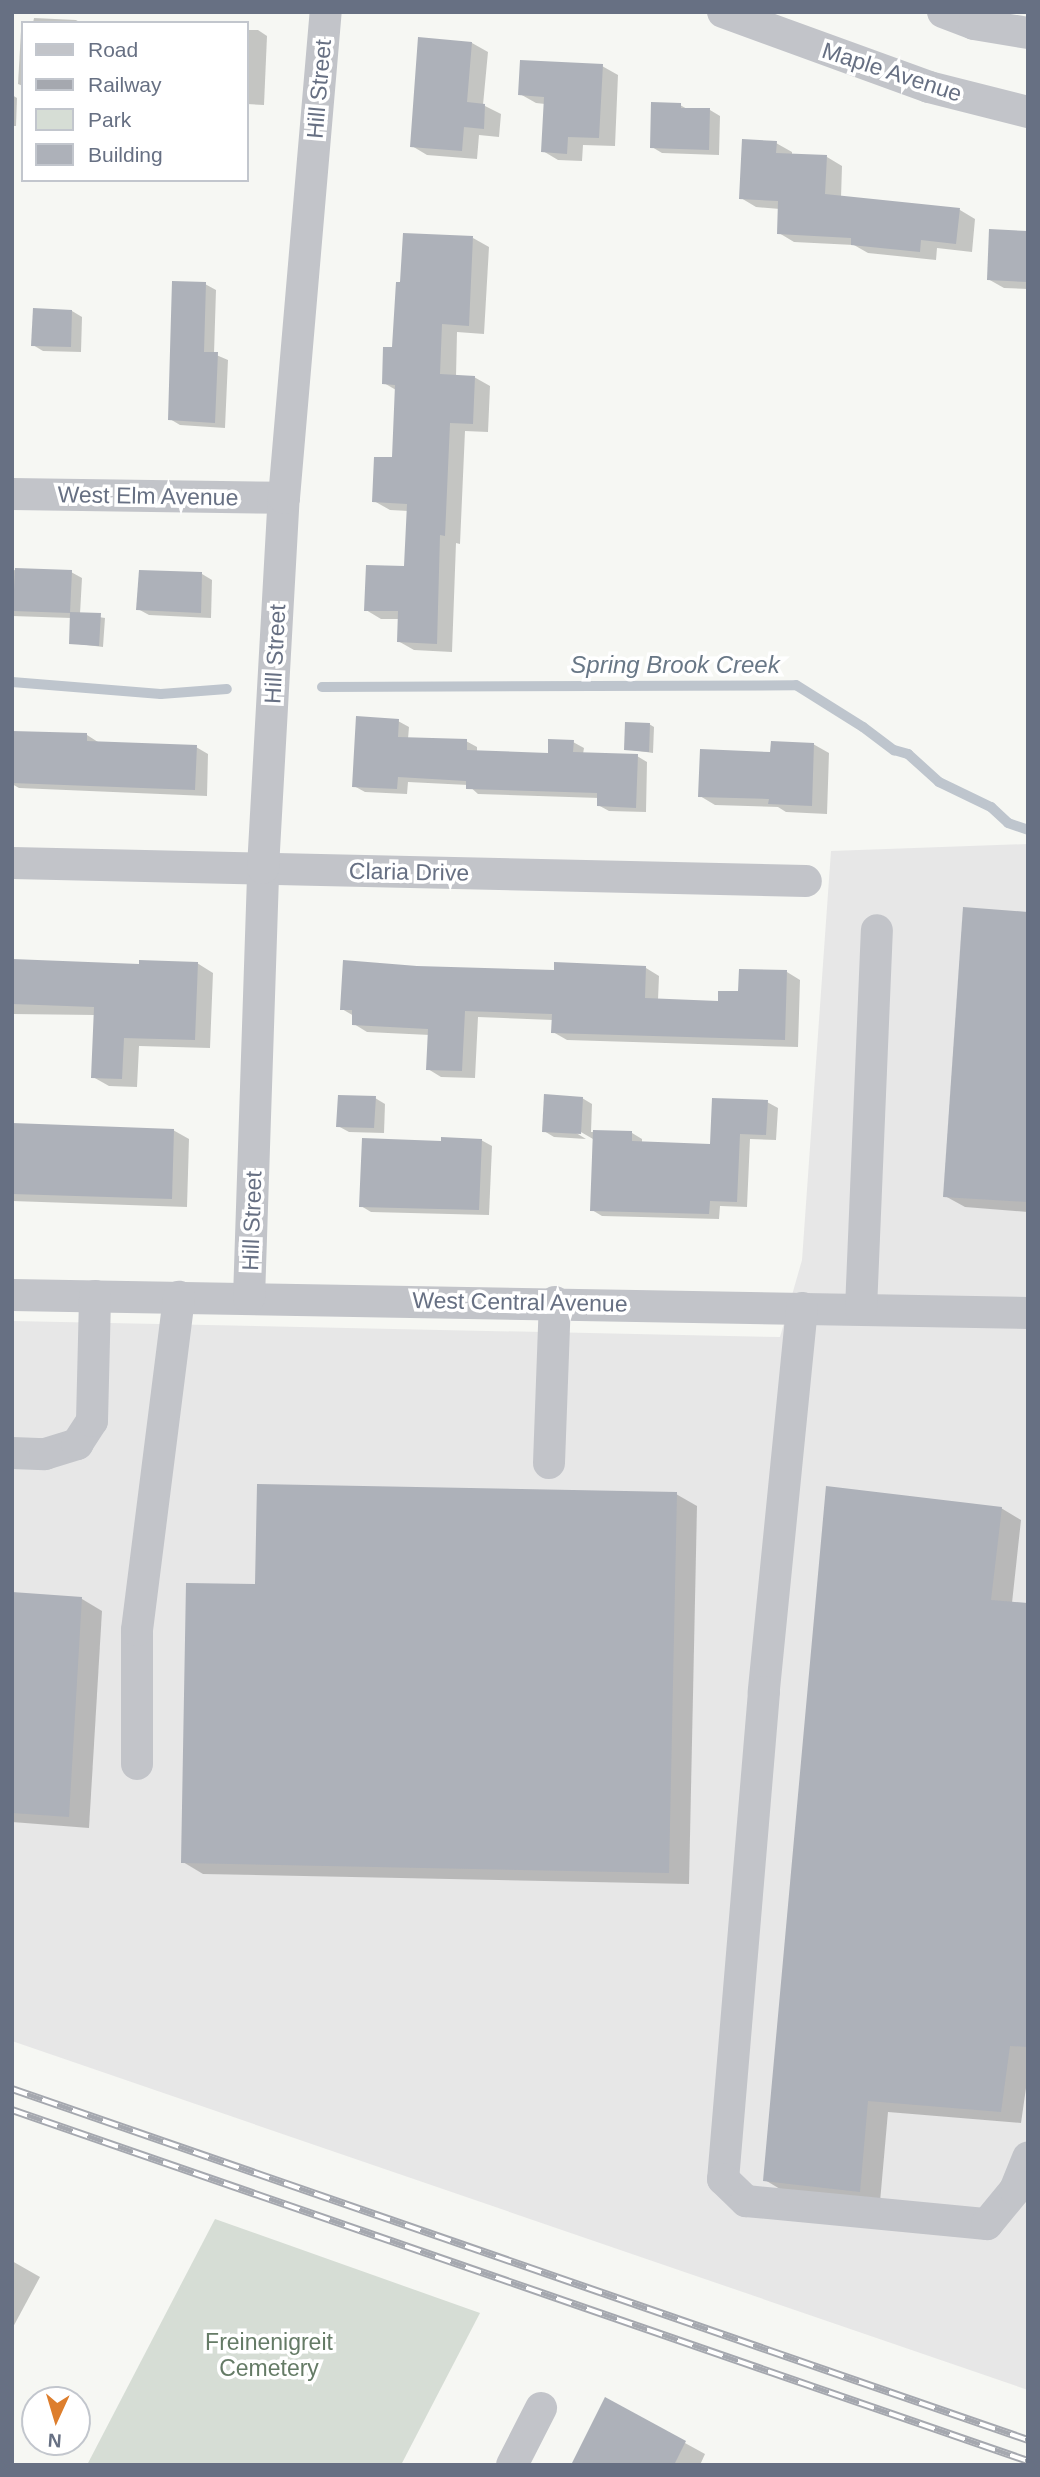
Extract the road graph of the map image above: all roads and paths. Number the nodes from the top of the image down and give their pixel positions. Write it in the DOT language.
graph roads {
  1 [pos="326,12"];
  2 [pos="723,12"];
  3 [pos="943,12"];
  4 [pos="1028,33"];
  5 [pos="1028,112"];
  6 [pos="12,494"];
  7 [pos="284,498"];
  8 [pos="12,863"];
  9 [pos="263,868"];
  10 [pos="806,881"];
  11 [pos="877,930"];
  12 [pos="12,1295"];
  13 [pos="95,1296"];
  14 [pos="179,1297"];
  15 [pos="250,1298"];
  16 [pos="555,1302"];
  17 [pos="802,1308"];
  18 [pos="861,1309"];
  19 [pos="1028,1313"];
  20 [pos="12,1453"];
  21 [pos="550,1463"];
  22 [pos="137,1764"];
  23 [pos="1028,2158"];
  24 [pos="541,2409"];
  25 [pos="512,2465"];
  1 -- 7 [label="street, Hill Street"];
  2 -- 5 [label="street, Maple Avenue"];
  3 -- 4 [label="street"];
  6 -- 7 [label="street, West Elm Avenue"];
  7 -- 9 [label="street, Hill Street"];
  8 -- 9 [label="street, Claria Drive"];
  9 -- 10 [label="street, Claria Drive"];
  9 -- 15 [label="street, Hill Street"];
  11 -- 18 [label="street"];
  12 -- 13 [label="street, West Central Avenue"];
  13 -- 14 [label="street, West Central Avenue"];
  13 -- 20 [label="street"];
  14 -- 15 [label="street, West Central Avenue"];
  14 -- 22 [label="street"];
  15 -- 16 [label="street, West Central Avenue"];
  16 -- 17 [label="street, West Central Avenue"];
  16 -- 21 [label="street"];
  17 -- 18 [label="street, West Central Avenue"];
  17 -- 23 [label="street"];
  18 -- 19 [label="street, West Central Avenue"];
  24 -- 25 [label="street"];
}
